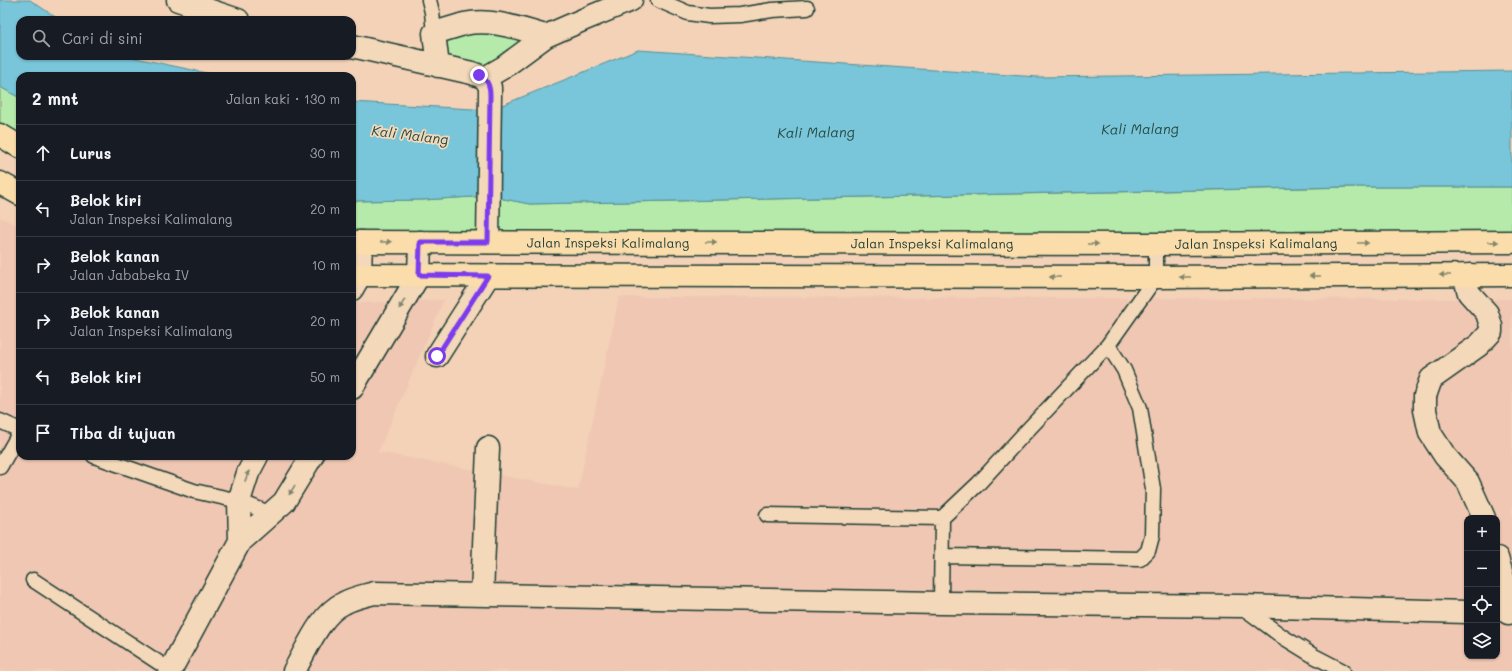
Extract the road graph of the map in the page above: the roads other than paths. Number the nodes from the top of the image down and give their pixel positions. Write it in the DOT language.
graph roads {
  1 [pos="178,0"];
  2 [pos="429,0"];
  3 [pos="631,0"];
  4 [pos="658,0"];
  5 [pos="772,5"];
  6 [pos="807,8"];
  7 [pos="226,16"];
  8 [pos="434,33"];
  9 [pos="546,36"];
  10 [pos="356,47"];
  11 [pos="438,66"];
  12 [pos="485,78"];
  13 [pos="0,135"];
  14 [pos="16,145"];
  15 [pos="0,183"];
  16 [pos="16,192"];
  17 [pos="356,242"];
  18 [pos="420,242"];
  19 [pos="488,242"];
  20 [pos="1512,242"];
  21 [pos="1156,244"];
  22 [pos="419,275"];
  23 [pos="1470,275"];
  24 [pos="1512,275"];
  25 [pos="488,276"];
  26 [pos="1156,277"];
  27 [pos="356,280"];
  28 [pos="1108,346"];
  29 [pos="437,356"];
  30 [pos="356,381"];
  31 [pos="0,422"];
  32 [pos="16,429"];
  33 [pos="16,438"];
  34 [pos="488,448"];
  35 [pos="105,460"];
  36 [pos="255,460"];
  37 [pos="310,460"];
  38 [pos="0,467"];
  39 [pos="239,501"];
  40 [pos="272,514"];
  41 [pos="767,515"];
  42 [pos="1483,515"];
  43 [pos="942,518"];
  44 [pos="240,541"];
  45 [pos="942,556"];
  46 [pos="1500,568"];
  47 [pos="33,580"];
  48 [pos="482,595"];
  49 [pos="941,603"];
  50 [pos="1241,606"];
  51 [pos="1464,612"];
  52 [pos="1506,613"];
  53 [pos="170,671"];
  54 [pos="294,671"];
  55 [pos="1343,671"];
  1 -- 7 [label="street"];
  2 -- 8 [label="lane"];
  3 -- 9 [label="street"];
  4 -- 5 [label="lane"];
  5 -- 6 [label="lane"];
  8 -- 9 [label="street"];
  8 -- 11 [label="street"];
  9 -- 12 [label="street"];
  10 -- 11 [label="street"];
  11 -- 12 [label="street"];
  12 -- 19 [label="street"];
  13 -- 14 [label="main road"];
  15 -- 16 [label="main road"];
  17 -- 18 [label="main road, Jalan Inspeksi Kalimalang, one-way"];
  18 -- 19 [label="main road, Jalan Inspeksi Kalimalang"];
  18 -- 22 [label="street"];
  19 -- 21 [label="main road, Jalan Inspeksi Kalimalang, one-way"];
  21 -- 20 [label="main road, Jalan Inspeksi Kalimalang, one-way"];
  21 -- 26 [label="lane"];
  22 -- 25 [label="main road"];
  22 -- 27 [label="main road"];
  22 -- 30 [label="street, one-way"];
  23 -- 24 [label="main road"];
  23 -- 26 [label="main road, one-way"];
  23 -- 42 [label="street"];
  26 -- 25 [label="main road, one-way"];
  25 -- 29 [label="street"];
  26 -- 28 [label="lane"];
  28 -- 43 [label="lane"];
  28 -- 45 [label="lane"];
  31 -- 32 [label="lane"];
  33 -- 38 [label="lane"];
  34 -- 48 [label="street"];
  35 -- 39 [label="lane"];
  39 -- 36 [label="street, one-way"];
  37 -- 40 [label="street, one-way"];
  39 -- 40 [label="lane"];
  39 -- 44 [label="street"];
  40 -- 44 [label="street"];
  41 -- 43 [label="lane"];
  43 -- 45 [label="lane"];
  44 -- 53 [label="street"];
  45 -- 49 [label="lane"];
  46 -- 52 [label="street"];
  47 -- 53 [label="lane"];
  48 -- 49 [label="street"];
  48 -- 54 [label="street"];
  49 -- 50 [label="street"];
  50 -- 51 [label="street"];
  50 -- 55 [label="lane"];
}
